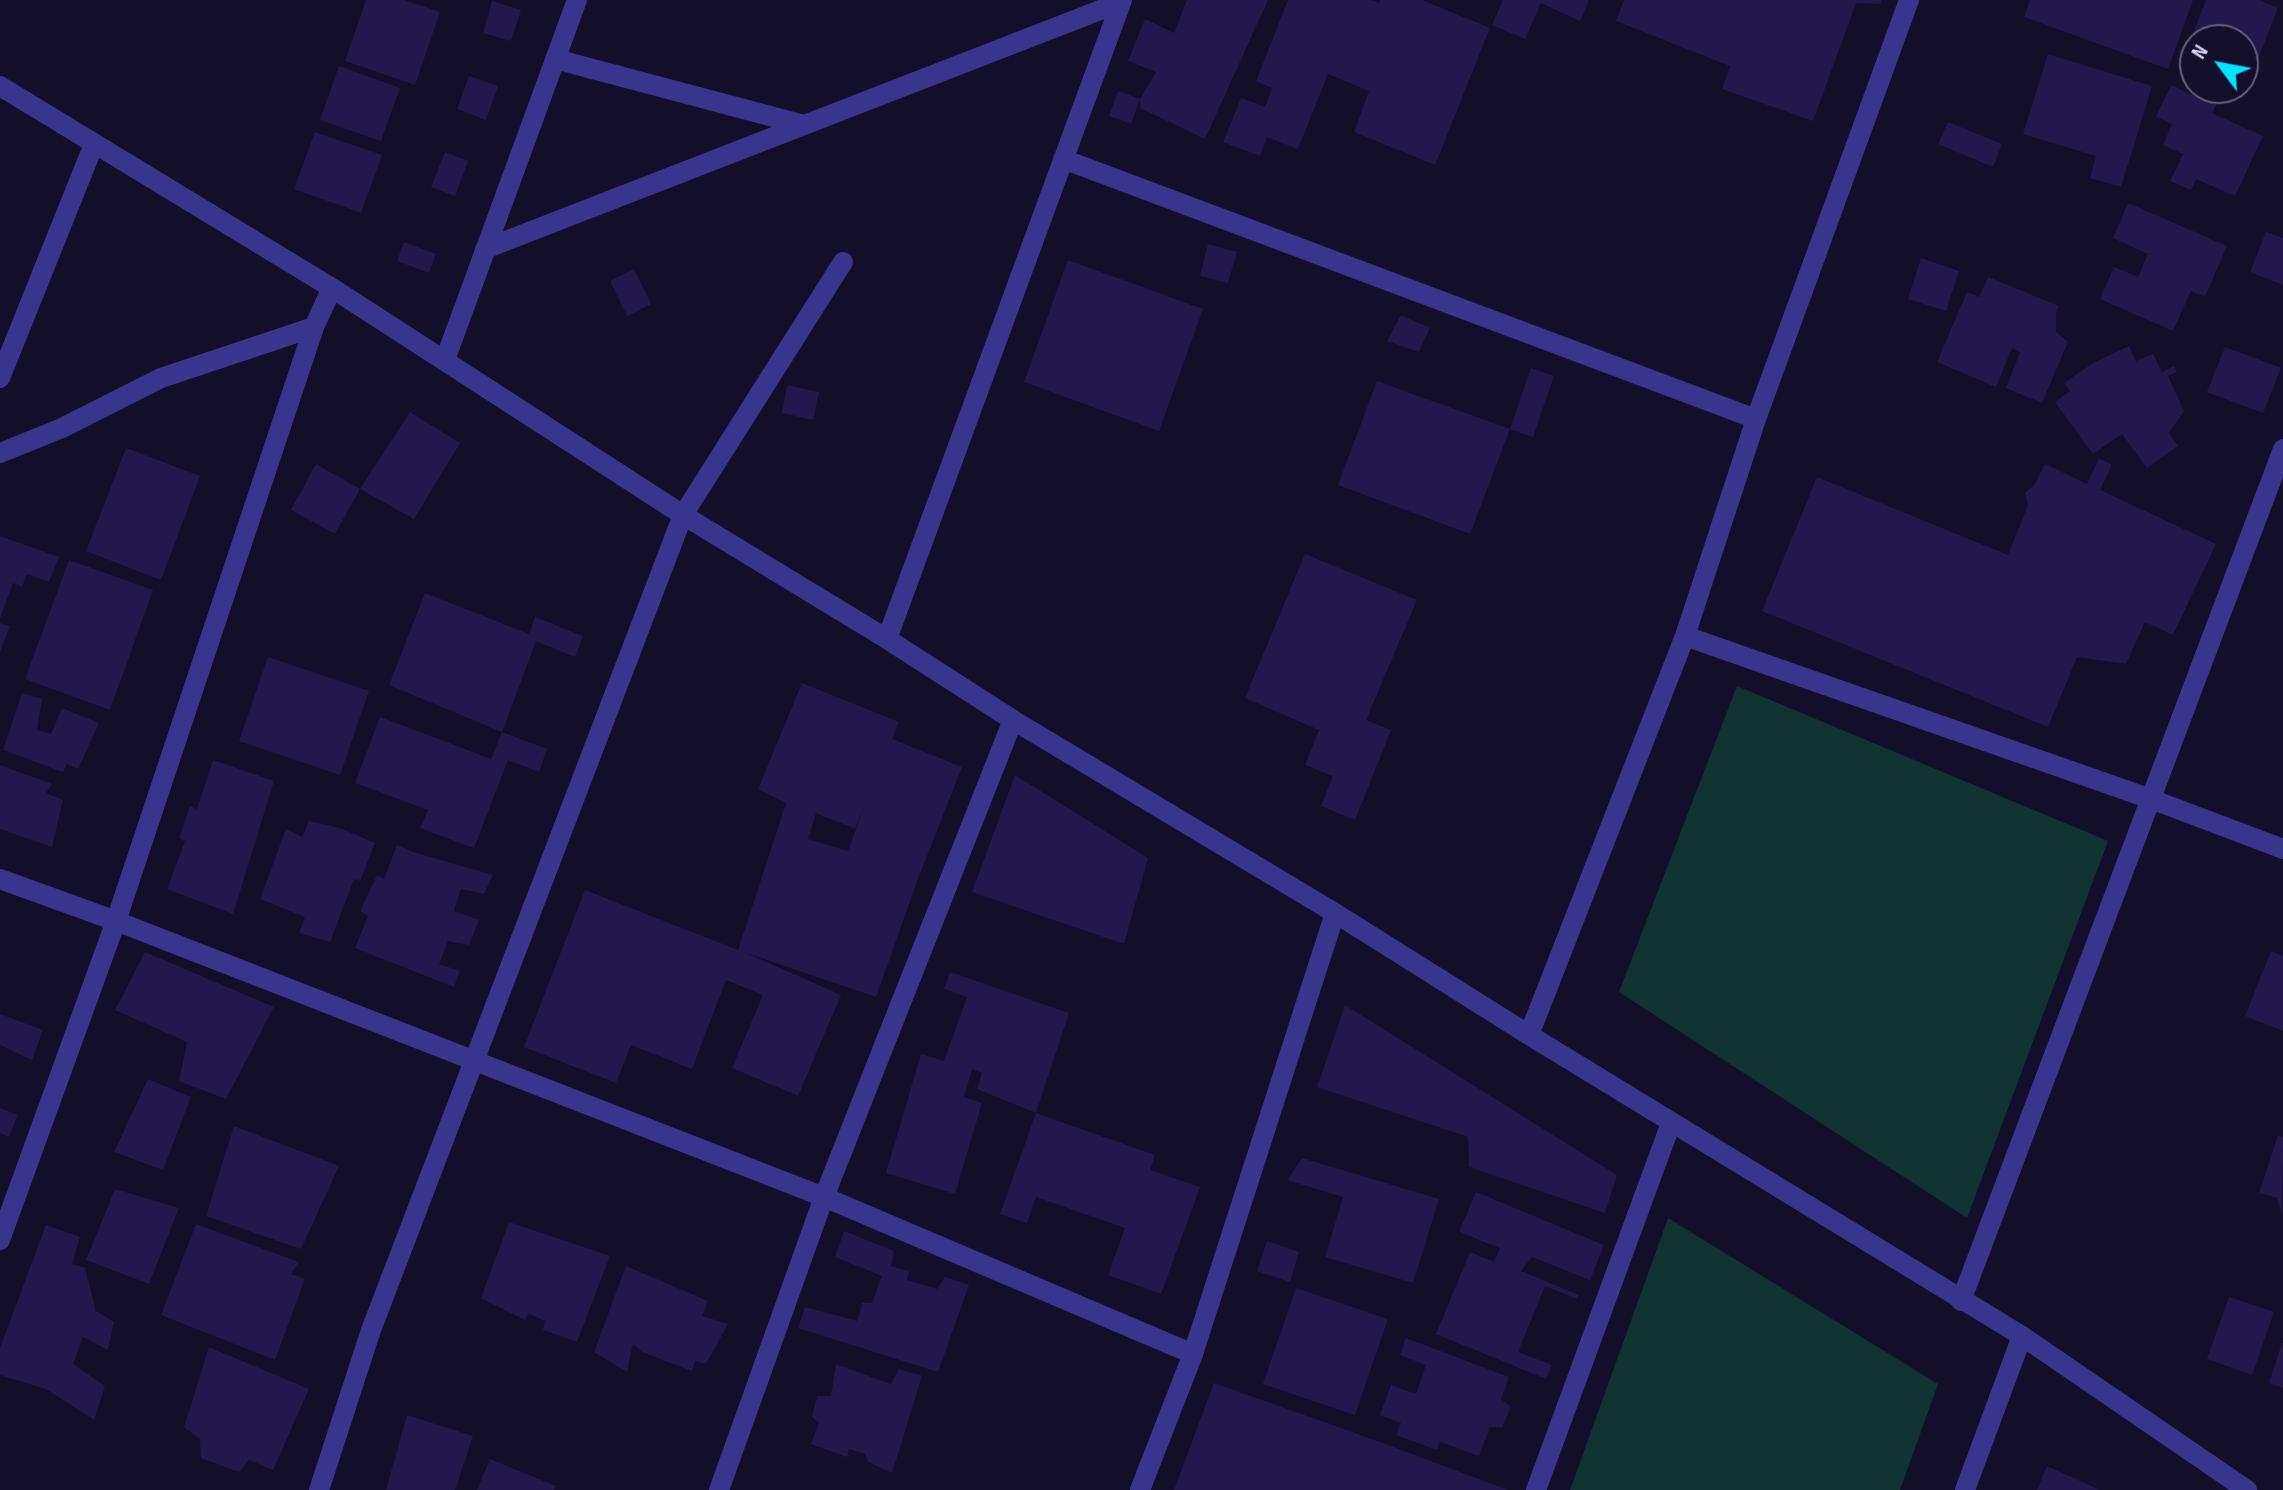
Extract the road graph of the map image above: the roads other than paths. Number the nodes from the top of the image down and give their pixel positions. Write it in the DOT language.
graph roads {
  1 [pos="577,0"];
  2 [pos="1909,0"];
  3 [pos="1122,1"];
  4 [pos="555,59"];
  5 [pos="0,86"];
  6 [pos="804,125"];
  7 [pos="94,144"];
  8 [pos="1063,159"];
  9 [pos="485,249"];
  10 [pos="843,262"];
  11 [pos="332,288"];
  12 [pos="314,327"];
  13 [pos="445,360"];
  14 [pos="0,378"];
  15 [pos="1756,419"];
  16 [pos="2283,449"];
  17 [pos="0,453"];
  18 [pos="2278,475"];
  19 [pos="683,515"];
  20 [pos="1685,636"];
  21 [pos="887,639"];
  22 [pos="1013,720"];
  23 [pos="2151,799"];
  24 [pos="2283,849"];
  25 [pos="0,879"];
  26 [pos="1335,913"];
  27 [pos="116,921"];
  28 [pos="1529,1035"];
  29 [pos="472,1060"];
  30 [pos="1671,1123"];
  31 [pos="824,1197"];
  32 [pos="0,1240"];
  33 [pos="1961,1301"];
  34 [pos="2022,1336"];
  35 [pos="1193,1354"];
  36 [pos="319,1490"];
  37 [pos="719,1490"];
  38 [pos="1140,1490"];
  39 [pos="1536,1490"];
  40 [pos="1965,1490"];
  41 [pos="2247,1490"];
  1 -- 4 [label="street"];
  2 -- 15 [label="street"];
  3 -- 6 [label="street"];
  3 -- 8 [label="street"];
  4 -- 6 [label="street"];
  4 -- 9 [label="street"];
  5 -- 7 [label="street"];
  6 -- 9 [label="street"];
  7 -- 11 [label="street"];
  7 -- 14 [label="street"];
  8 -- 15 [label="street"];
  8 -- 21 [label="street"];
  9 -- 13 [label="street"];
  10 -- 19 [label="street"];
  11 -- 12 [label="street"];
  11 -- 13 [label="street"];
  12 -- 17 [label="street"];
  12 -- 27 [label="street"];
  13 -- 19 [label="street"];
  15 -- 20 [label="street"];
  16 -- 18 [label="street"];
  18 -- 23 [label="street"];
  19 -- 21 [label="street"];
  19 -- 29 [label="street"];
  20 -- 23 [label="street"];
  20 -- 28 [label="street"];
  21 -- 22 [label="street"];
  22 -- 26 [label="street"];
  22 -- 31 [label="street"];
  23 -- 24 [label="street"];
  23 -- 33 [label="street"];
  25 -- 27 [label="street"];
  26 -- 28 [label="street"];
  26 -- 35 [label="street"];
  27 -- 29 [label="street"];
  27 -- 32 [label="street"];
  28 -- 30 [label="street"];
  29 -- 31 [label="street"];
  29 -- 36 [label="street"];
  30 -- 33 [label="street"];
  30 -- 39 [label="street"];
  31 -- 35 [label="street"];
  31 -- 37 [label="street"];
  33 -- 34 [label="street"];
  34 -- 40 [label="street"];
  34 -- 41 [label="street"];
  35 -- 38 [label="street"];
}
